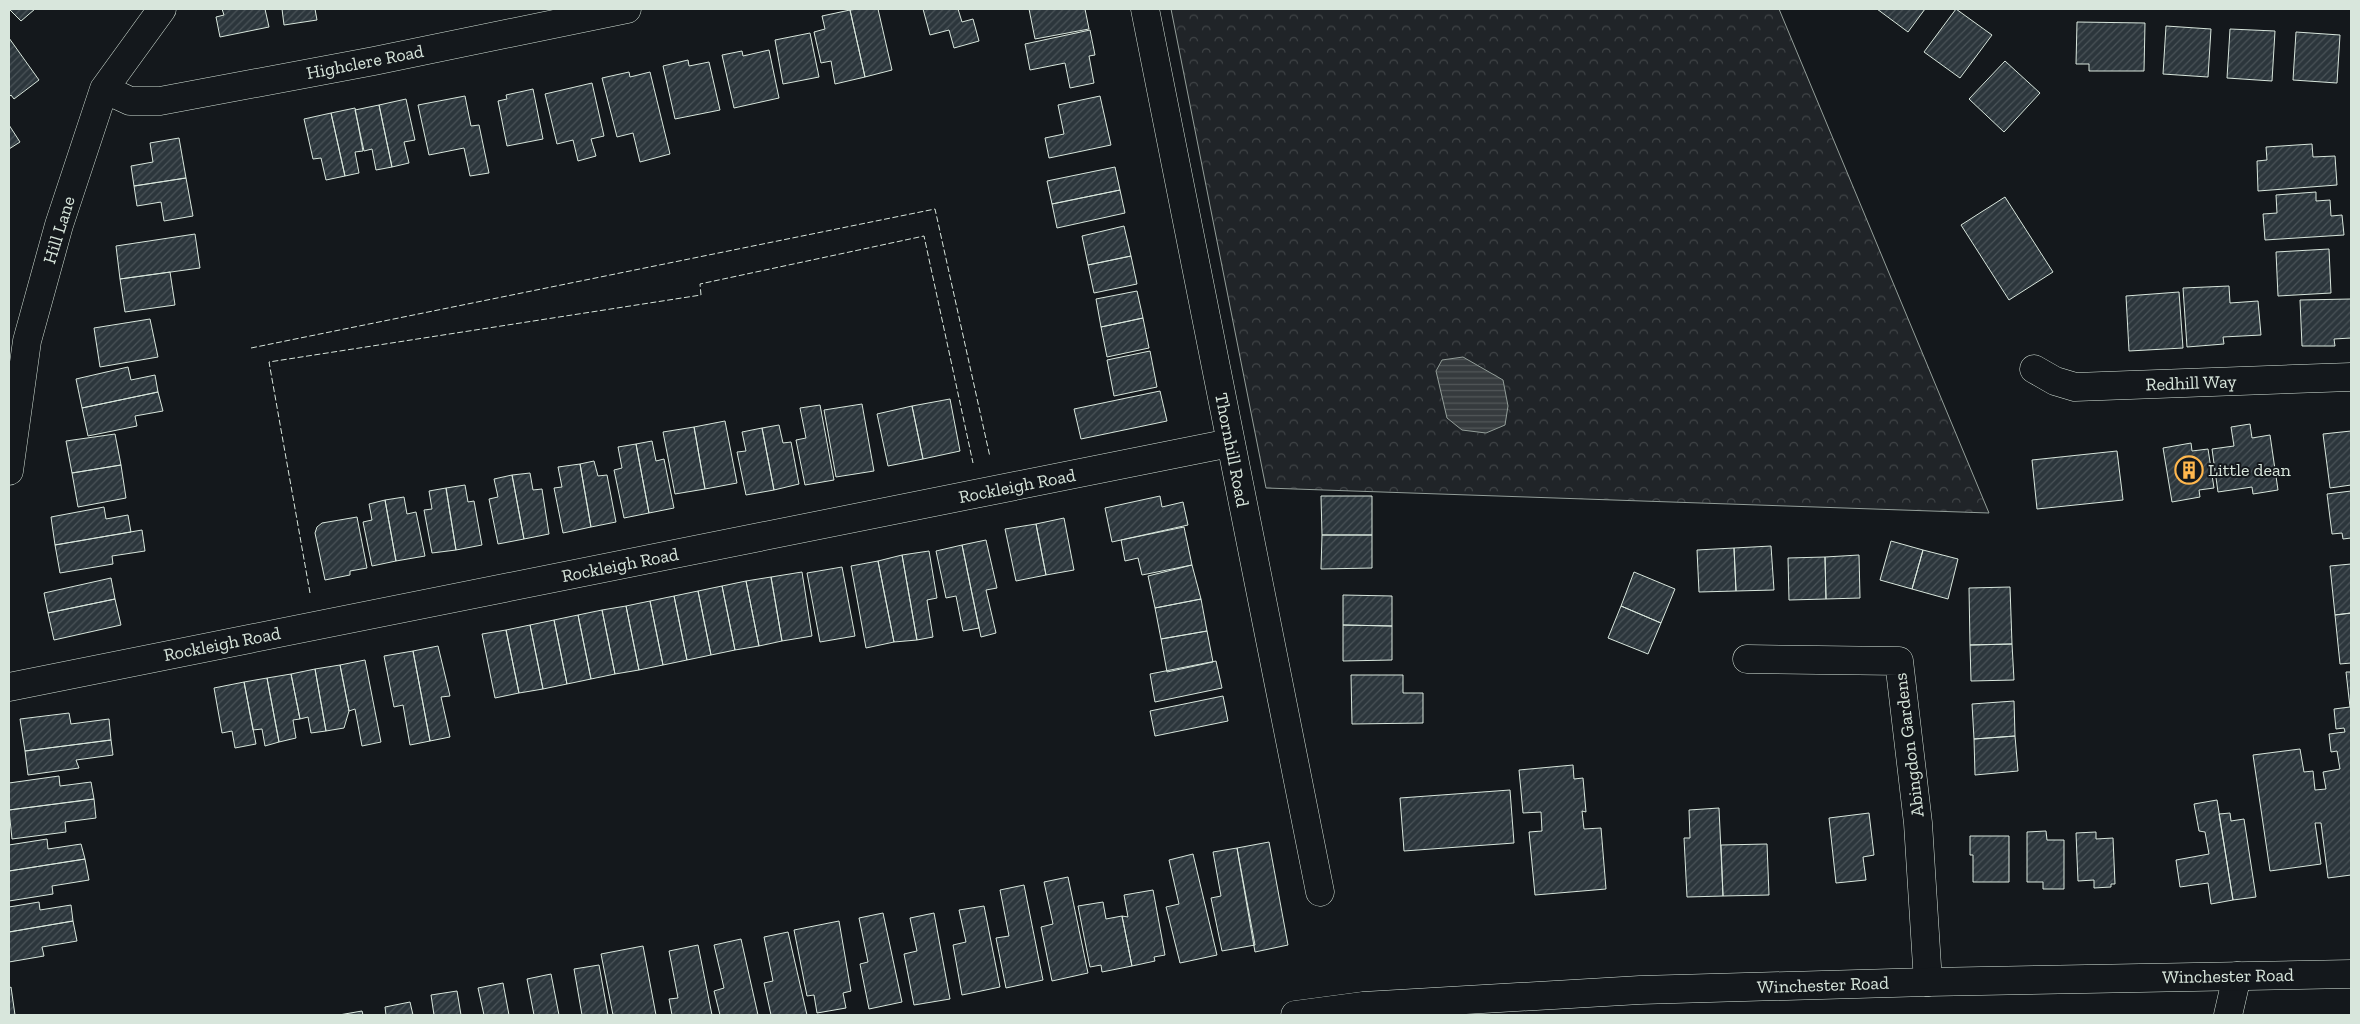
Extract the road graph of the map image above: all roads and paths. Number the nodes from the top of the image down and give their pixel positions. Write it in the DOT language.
graph roads {
  1 [pos="162,9"];
  2 [pos="628,9"];
  3 [pos="1145,9"];
  4 [pos="104,89"];
  5 [pos="18,338"];
  6 [pos="2034,369"];
  7 [pos="2351,378"];
  8 [pos="1230,443"];
  9 [pos="9,471"];
  10 [pos="1747,659"];
  11 [pos="9,687"];
  12 [pos="1320,892"];
  13 [pos="2351,974"];
  14 [pos="2237,976"];
  15 [pos="1928,982"];
  16 [pos="1295,1015"];
  17 [pos="2228,1015"];
  1 -- 4 [label="street, Hill Lane"];
  2 -- 4 [label="street, Highclere Road"];
  3 -- 8 [label="street, Thornhill Road"];
  4 -- 5 [label="street, Hill Lane"];
  5 -- 9 [label="street, Hill Lane"];
  6 -- 7 [label="street, Redhill Way"];
  8 -- 11 [label="street, Rockleigh Road"];
  8 -- 12 [label="street, Thornhill Road"];
  10 -- 15 [label="street, Abingdon Gardens"];
  13 -- 14 [label="street, Winchester Road"];
  14 -- 15 [label="street, Winchester Road"];
  14 -- 17 [label="street"];
  15 -- 16 [label="street, Winchester Road"];
}
